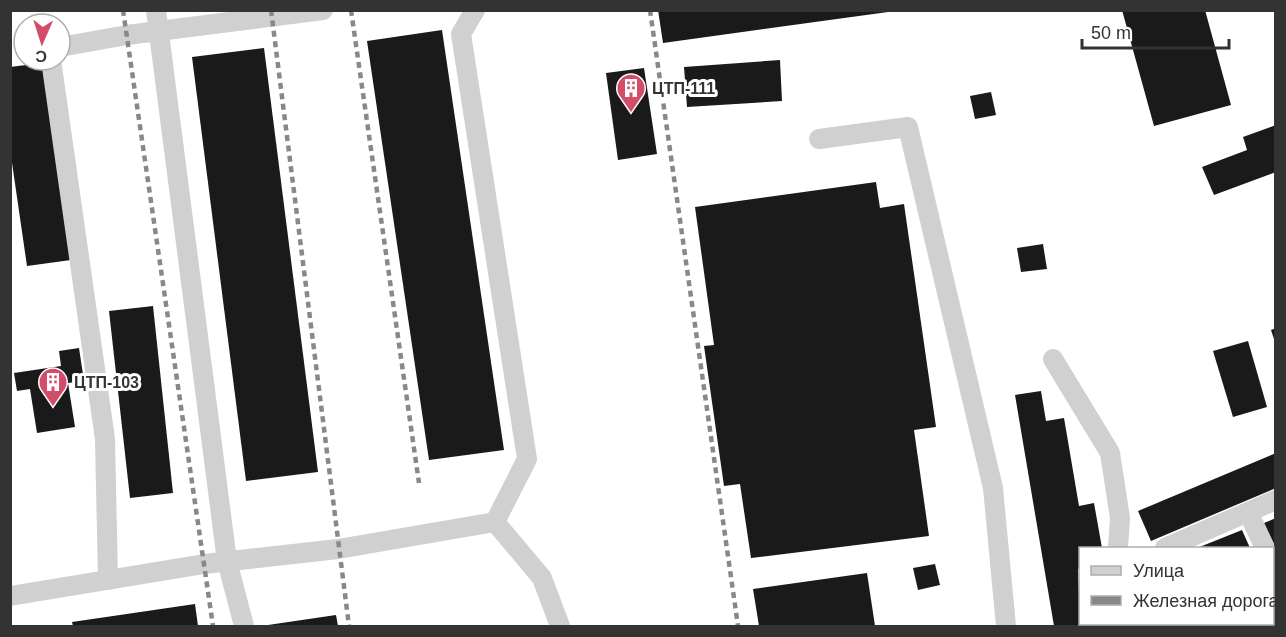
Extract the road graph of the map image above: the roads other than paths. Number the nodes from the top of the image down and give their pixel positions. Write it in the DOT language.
graph roads {
  1 [pos="156,10"];
  2 [pos="322,10"];
  3 [pos="475,10"];
  4 [pos="160,31"];
  5 [pos="72,45"];
  6 [pos="53,72"];
  7 [pos="819,139"];
  8 [pos="1053,359"];
  9 [pos="1275,500"];
  10 [pos="1248,512"];
  11 [pos="495,522"];
  12 [pos="1118,547"];
  13 [pos="1169,547"];
  14 [pos="1264,547"];
  15 [pos="226,561"];
  16 [pos="108,580"];
  17 [pos="10,596"];
  18 [pos="244,627"];
  19 [pos="560,627"];
  20 [pos="1006,627"];
  1 -- 4 [label="lane"];
  2 -- 4 [label="lane"];
  3 -- 11 [label="lane"];
  4 -- 5 [label="lane"];
  4 -- 15 [label="lane"];
  6 -- 16 [label="lane"];
  7 -- 20 [label="lane"];
  8 -- 12 [label="lane"];
  9 -- 10 [label="lane"];
  10 -- 13 [label="lane"];
  10 -- 14 [label="lane"];
  11 -- 15 [label="lane"];
  11 -- 19 [label="lane"];
  15 -- 16 [label="lane"];
  15 -- 18 [label="lane"];
  16 -- 17 [label="lane"];
}
